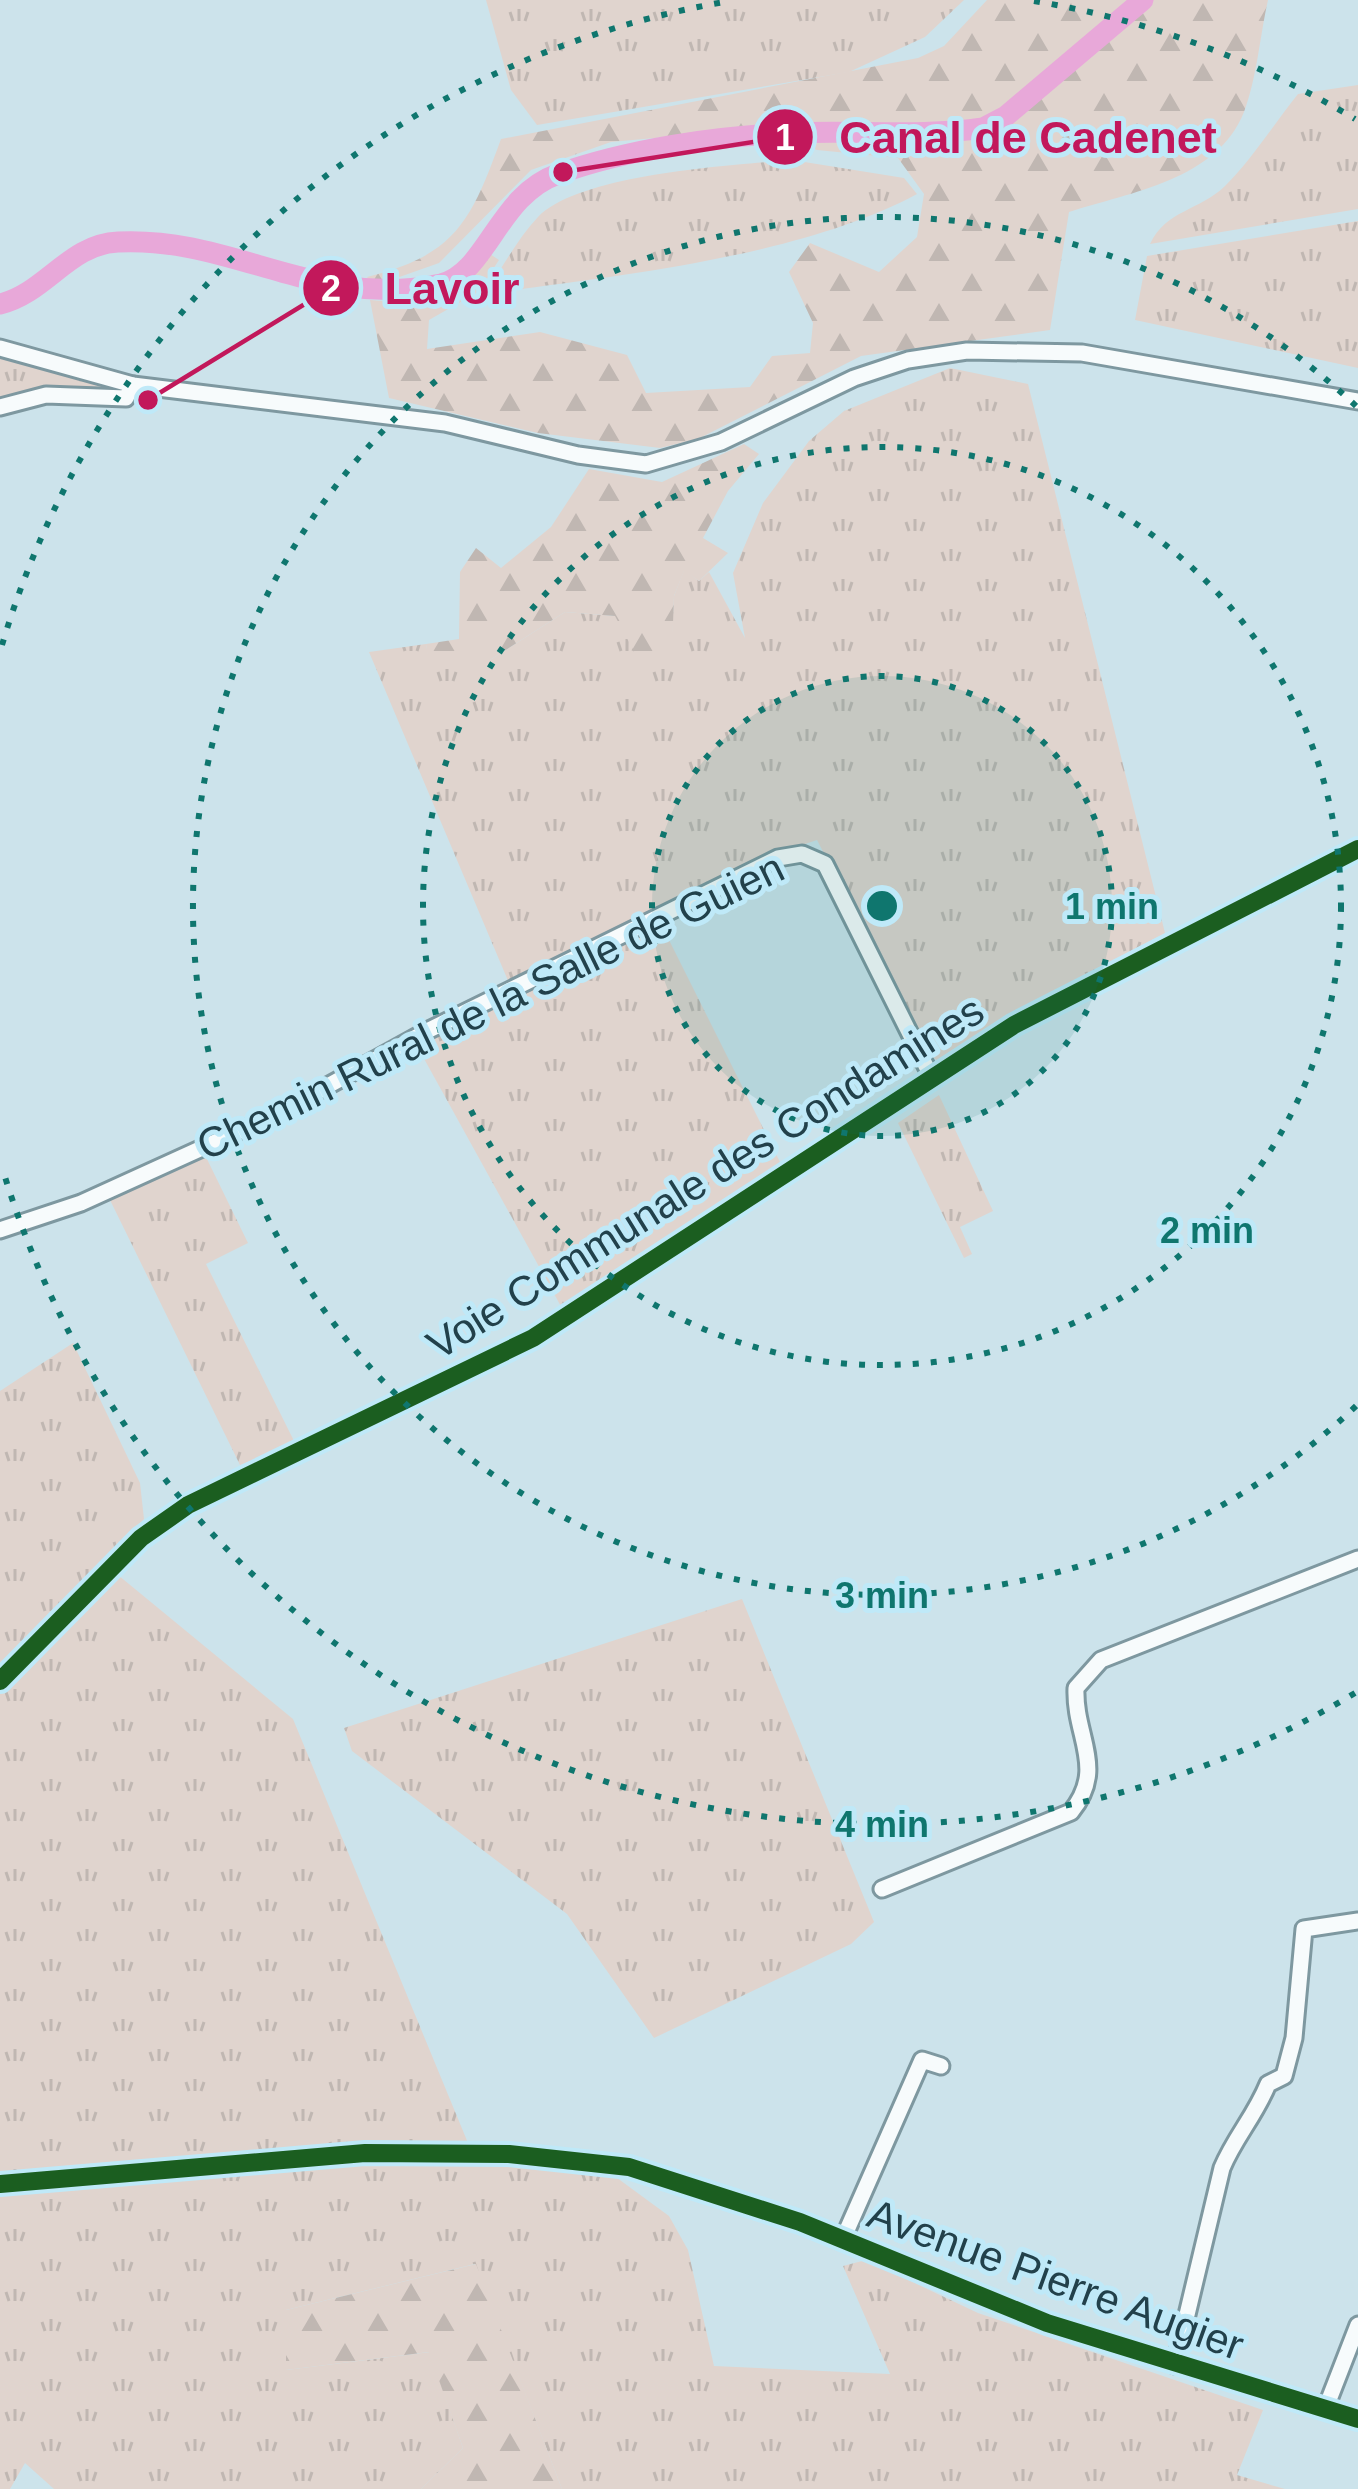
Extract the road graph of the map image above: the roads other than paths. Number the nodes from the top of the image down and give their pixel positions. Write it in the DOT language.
graph roads {
  1 [pos="0,348"];
  2 [pos="134,385"];
  3 [pos="1358,400"];
  4 [pos="0,407"];
  5 [pos="1358,849"];
  6 [pos="932,1078"];
  7 [pos="0,1230"];
  8 [pos="1358,1559"];
  9 [pos="0,1681"];
  10 [pos="881,1889"];
  11 [pos="1358,1921"];
  12 [pos="941,2066"];
  13 [pos="0,2184"];
  14 [pos="843,2239"];
  15 [pos="1358,2325"];
  16 [pos="1175,2365"];
  17 [pos="1325,2410"];
  18 [pos="1358,2419"];
  1 -- 2 [label="street"];
  2 -- 3 [label="street"];
  2 -- 4 [label="street"];
  5 -- 6 [label="street, Voie Communale des Condamines"];
  6 -- 7 [label="street, Chemin Rural de la Salle de Guien"];
  6 -- 9 [label="street, Voie Communale des Condamines"];
  8 -- 10 [label="street"];
  11 -- 16 [label="street"];
  12 -- 14 [label="street"];
  13 -- 14 [label="street, Avenue Pierre Augier"];
  14 -- 16 [label="street, Avenue Pierre Augier"];
  15 -- 17 [label="street"];
  16 -- 17 [label="street, Avenue Pierre Augier"];
  17 -- 18 [label="street, Avenue Pierre Augier"];
}
